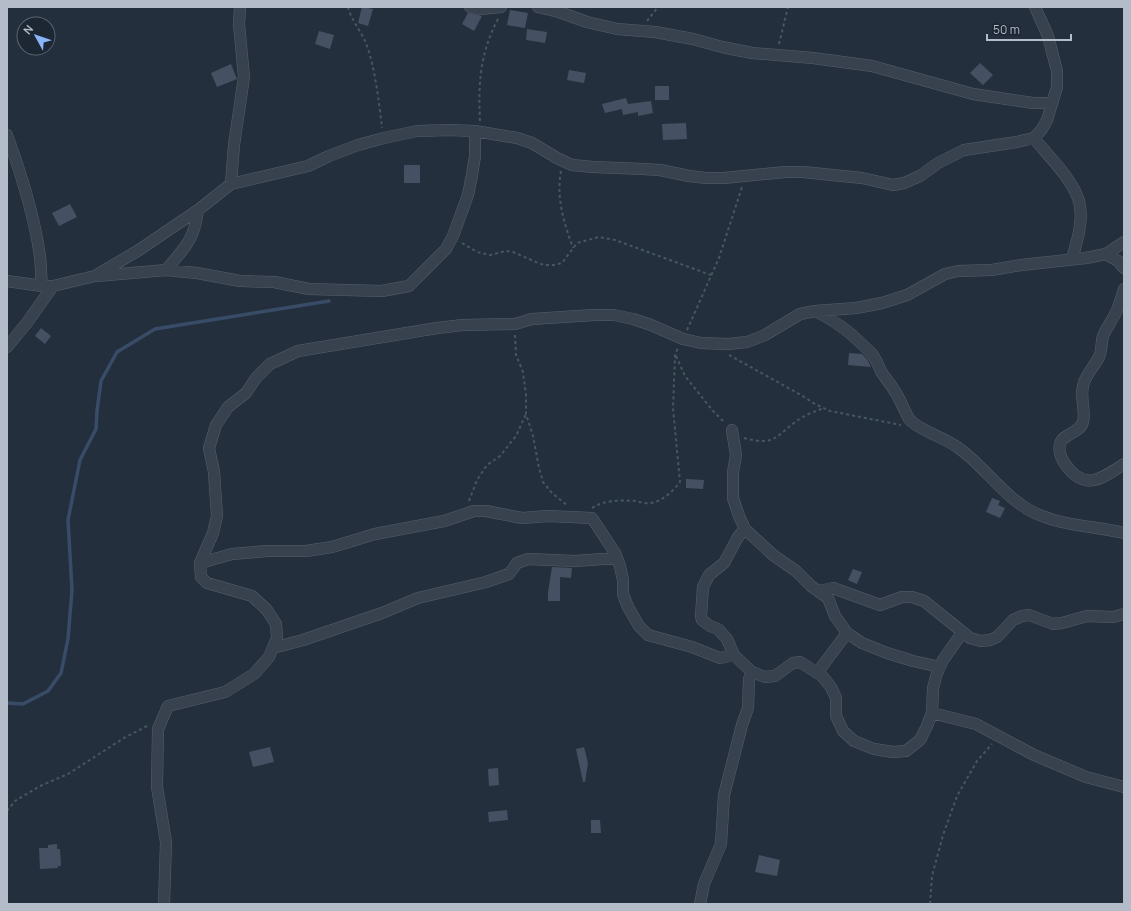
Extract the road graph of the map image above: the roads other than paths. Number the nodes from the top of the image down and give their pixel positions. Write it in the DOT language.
graph roads {
  1 [pos="240,7"];
  2 [pos="470,7"];
  3 [pos="538,7"];
  4 [pos="1034,7"];
  5 [pos="501,10"];
  6 [pos="1052,103"];
  7 [pos="478,131"];
  8 [pos="7,135"];
  9 [pos="1034,138"];
  10 [pos="231,184"];
  11 [pos="198,210"];
  12 [pos="1124,242"];
  13 [pos="1106,254"];
  14 [pos="1072,259"];
  15 [pos="1124,268"];
  16 [pos="166,270"];
  17 [pos="95,276"];
  18 [pos="7,280"];
  19 [pos="47,286"];
  20 [pos="1124,290"];
  21 [pos="815,311"];
  22 [pos="7,347"];
  23 [pos="732,430"];
  24 [pos="1124,464"];
  25 [pos="745,529"];
  26 [pos="1124,533"];
  27 [pos="617,558"];
  28 [pos="200,563"];
  29 [pos="819,591"];
  30 [pos="1124,614"];
  31 [pos="962,632"];
  32 [pos="848,633"];
  33 [pos="273,648"];
  34 [pos="734,655"];
  35 [pos="940,667"];
  36 [pos="752,672"];
  37 [pos="817,672"];
  38 [pos="932,713"];
  39 [pos="1124,787"];
  40 [pos="164,904"];
  41 [pos="700,904"];
  1 -- 10 [label="street"];
  2 -- 5 [label="street"];
  3 -- 6 [label="street"];
  4 -- 6 [label="street"];
  6 -- 9 [label="street"];
  7 -- 9 [label="street"];
  7 -- 10 [label="street"];
  7 -- 16 [label="street"];
  8 -- 19 [label="street"];
  9 -- 14 [label="street"];
  10 -- 11 [label="street"];
  11 -- 16 [label="street"];
  11 -- 17 [label="street"];
  12 -- 13 [label="street"];
  13 -- 14 [label="street"];
  13 -- 15 [label="street"];
  14 -- 21 [label="street"];
  16 -- 17 [label="street"];
  17 -- 19 [label="street"];
  18 -- 19 [label="street"];
  19 -- 22 [label="street"];
  20 -- 24 [label="street"];
  21 -- 26 [label="street"];
  21 -- 28 [label="street"];
  23 -- 25 [label="street"];
  25 -- 29 [label="street"];
  25 -- 34 [label="street"];
  27 -- 28 [label="street"];
  27 -- 33 [label="street"];
  27 -- 34 [label="street"];
  28 -- 33 [label="street"];
  29 -- 31 [label="street"];
  29 -- 32 [label="street"];
  30 -- 31 [label="street"];
  31 -- 35 [label="street"];
  32 -- 35 [label="street"];
  32 -- 37 [label="street"];
  33 -- 40 [label="street"];
  34 -- 36 [label="street"];
  35 -- 38 [label="street"];
  36 -- 37 [label="street"];
  36 -- 41 [label="street"];
  37 -- 38 [label="street"];
  38 -- 39 [label="street"];
}
